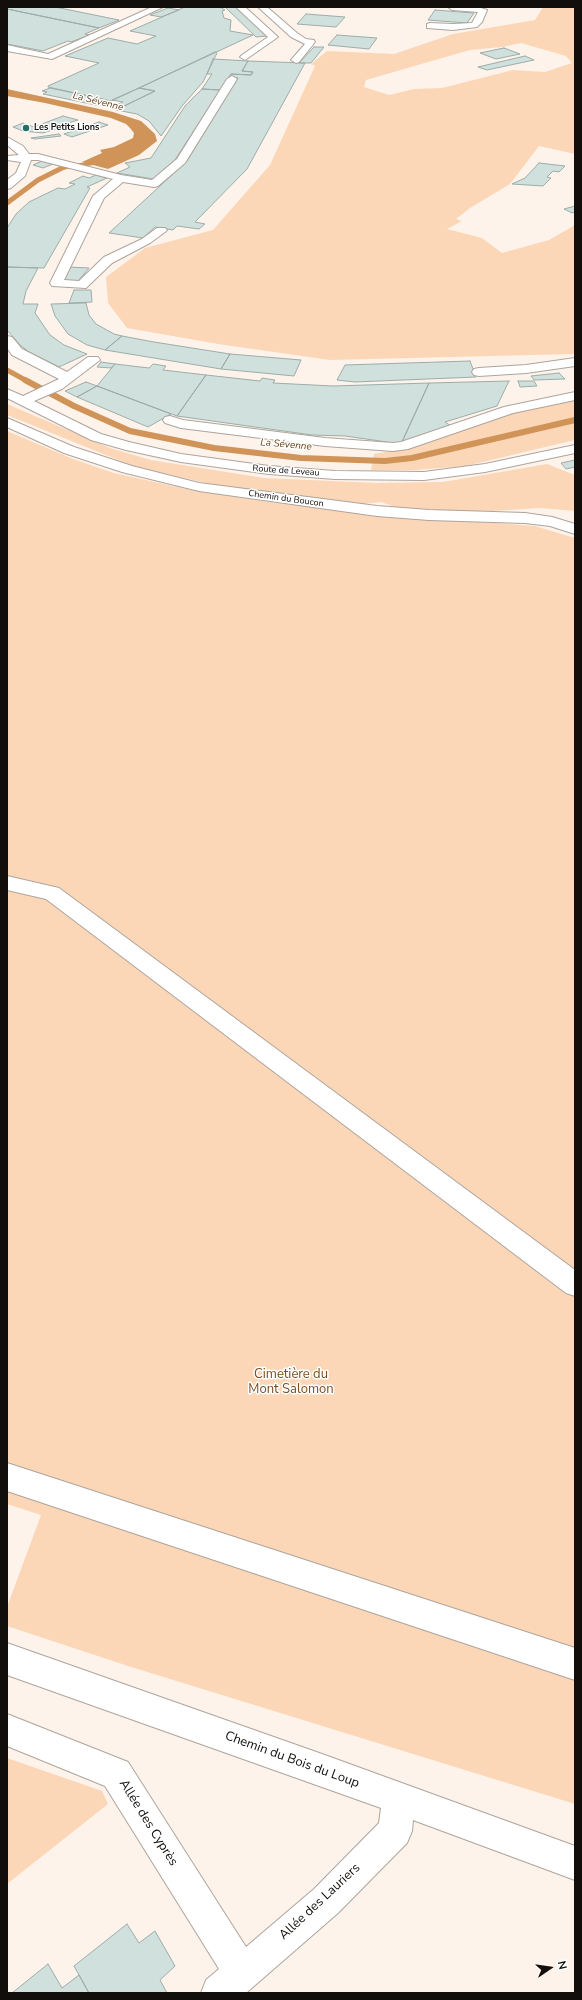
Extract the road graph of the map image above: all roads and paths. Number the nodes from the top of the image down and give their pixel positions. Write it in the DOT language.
graph roads {
  1 [pos="159,7"];
  2 [pos="240,7"];
  3 [pos="262,7"];
  4 [pos="452,7"];
  5 [pos="430,26"];
  6 [pos="319,32"];
  7 [pos="311,42"];
  8 [pos="7,48"];
  9 [pos="245,57"];
  10 [pos="296,60"];
  11 [pos="232,79"];
  12 [pos="7,140"];
  13 [pos="25,157"];
  14 [pos="9,160"];
  15 [pos="121,178"];
  16 [pos="7,186"];
  17 [pos="161,230"];
  18 [pos="7,340"];
  19 [pos="93,360"];
  20 [pos="575,362"];
  21 [pos="479,372"];
  22 [pos="68,378"];
  23 [pos="7,394"];
  24 [pos="575,396"];
  25 [pos="22,401"];
  26 [pos="170,420"];
  27 [pos="7,422"];
  28 [pos="575,449"];
  29 [pos="365,451"];
  30 [pos="358,472"];
  31 [pos="575,529"];
  32 [pos="7,883"];
  33 [pos="575,1285"];
  34 [pos="7,1477"];
  35 [pos="7,1659"];
  36 [pos="575,1664"];
  37 [pos="7,1730"];
  38 [pos="398,1798"];
  39 [pos="575,1863"];
  40 [pos="231,1983"];
  1 -- 8 [label="street"];
  2 -- 9 [label="street"];
  3 -- 7 [label="street"];
  4 -- 5 [label="street"];
  6 -- 7 [label="street"];
  7 -- 10 [label="street"];
  11 -- 15 [label="street"];
  12 -- 13 [label="street"];
  13 -- 14 [label="street"];
  13 -- 15 [label="street"];
  13 -- 16 [label="street"];
  15 -- 17 [label="street"];
  18 -- 22 [label="street"];
  19 -- 22 [label="street"];
  20 -- 21 [label="street"];
  22 -- 25 [label="street"];
  23 -- 25 [label="street, Route de Leveau"];
  24 -- 29 [label="street"];
  25 -- 30 [label="street, Route de Leveau"];
  26 -- 29 [label="street"];
  27 -- 31 [label="street, Chemin du Boucon"];
  28 -- 30 [label="street, Route de Leveau"];
  29 -- 30 [label="street"];
  32 -- 33 [label="street"];
  34 -- 36 [label="street"];
  35 -- 38 [label="street, Chemin du Bois du Loup"];
  37 -- 40 [label="street, Allée des Cyprès"];
  38 -- 39 [label="street, Chemin du Bois du Loup"];
  38 -- 40 [label="street, Allée des Lauriers"];
}
